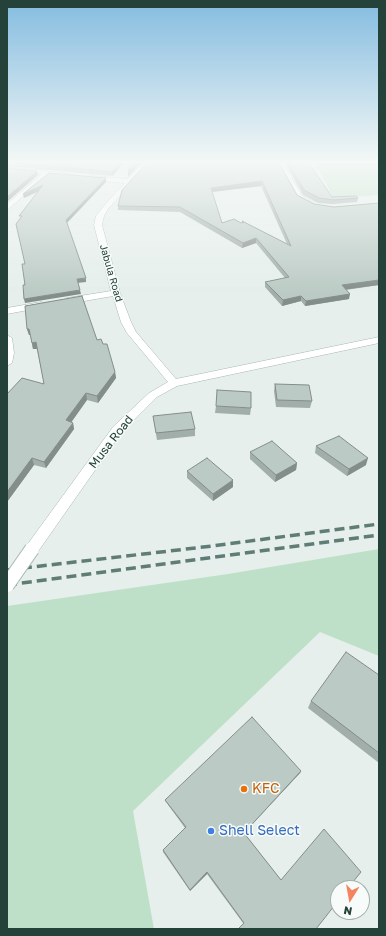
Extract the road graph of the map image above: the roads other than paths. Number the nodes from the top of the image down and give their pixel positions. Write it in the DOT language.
graph roads {
  1 [pos="106,207"];
  2 [pos="116,293"];
  3 [pos="7,311"];
  4 [pos="7,338"];
  5 [pos="379,340"];
  6 [pos="7,362"];
  7 [pos="174,383"];
  8 [pos="7,585"];
  1 -- 2 [label="street, Jabula Road"];
  2 -- 3 [label="street"];
  2 -- 7 [label="street, Jabula Road"];
  4 -- 6 [label="street"];
  5 -- 7 [label="street, Musa Road"];
  7 -- 8 [label="street, Musa Road, bridge"];
}
